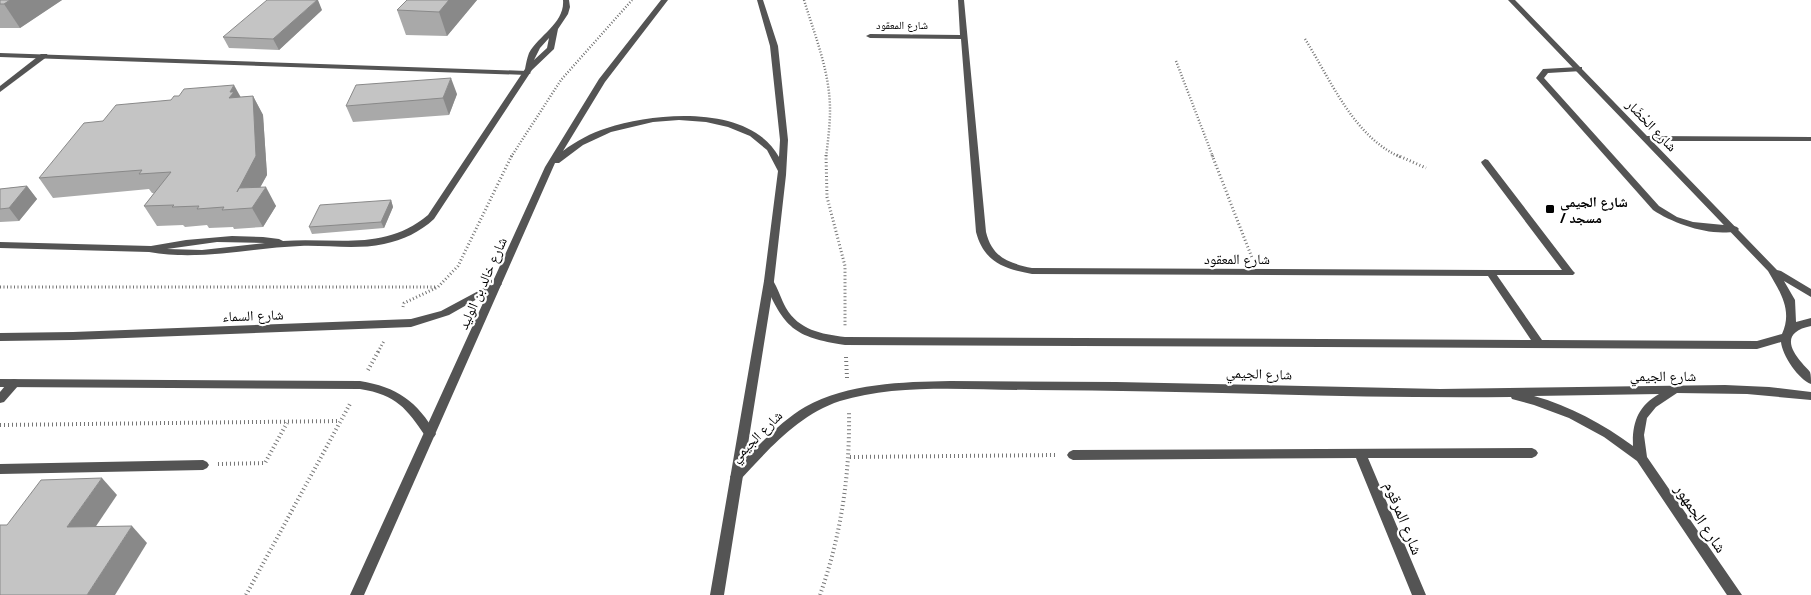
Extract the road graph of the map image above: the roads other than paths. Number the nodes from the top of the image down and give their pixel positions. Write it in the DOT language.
graph roads {
  1 [pos="566,0"];
  2 [pos="665,0"];
  3 [pos="760,0"];
  4 [pos="961,0"];
  5 [pos="1511,0"];
  6 [pos="555,30"];
  7 [pos="870,36"];
  8 [pos="964,37"];
  9 [pos="0,54"];
  10 [pos="44,56"];
  11 [pos="1579,69"];
  12 [pos="528,71"];
  13 [pos="4,84"];
  14 [pos="0,90"];
  15 [pos="1645,138"];
  16 [pos="1811,139"];
  17 [pos="1485,162"];
  18 [pos="549,168"];
  19 [pos="782,175"];
  20 [pos="1734,229"];
  21 [pos="290,244"];
  22 [pos="0,245"];
  23 [pos="150,249"];
  24 [pos="1772,269"];
  25 [pos="1491,273"];
  26 [pos="769,281"];
  27 [pos="497,284"];
  28 [pos="1811,294"];
  29 [pos="1811,322"];
  30 [pos="1788,333"];
  31 [pos="0,337"];
  32 [pos="1540,345"];
  33 [pos="1811,380"];
  34 [pos="0,383"];
  35 [pos="14,383"];
  36 [pos="1677,390"];
  37 [pos="1500,392"];
  38 [pos="1811,396"];
  39 [pos="0,399"];
  40 [pos="430,434"];
  41 [pos="1532,453"];
  42 [pos="1360,454"];
  43 [pos="1073,455"];
  44 [pos="1641,458"];
  45 [pos="203,465"];
  46 [pos="0,469"];
  47 [pos="736,477"];
  48 [pos="358,595"];
  49 [pos="717,595"];
  50 [pos="1419,595"];
  51 [pos="1734,595"];
  1 -- 6 [label="street"];
  2 -- 18 [label="street, شارع خالِد بن الوليد"];
  3 -- 19 [label="street"];
  4 -- 8 [label="street, شارع المعقود"];
  5 -- 11 [label="street, شارع الحْضَار"];
  6 -- 12 [label="street"];
  6 -- 12 [label="street"];
  7 -- 8 [label="street, شارع المعقود"];
  8 -- 25 [label="street, شارع المعقود"];
  9 -- 10 [label="street"];
  10 -- 12 [label="street"];
  10 -- 13 [label="street"];
  11 -- 15 [label="street, شارع الحْضَار"];
  11 -- 20 [label="street"];
  12 -- 21 [label="street"];
  13 -- 14 [label="street"];
  15 -- 16 [label="street"];
  15 -- 20 [label="street, شارع الحْضَار"];
  17 -- 25 [label="street, شارع المعقود"];
  18 -- 19 [label="street"];
  18 -- 27 [label="street, شارع خالِد بن الوليد"];
  19 -- 26 [label="street"];
  20 -- 24 [label="street, شارع الحْضَار"];
  21 -- 23 [label="street"];
  21 -- 23 [label="street"];
  22 -- 23 [label="street"];
  24 -- 28 [label="street, شارع الحْضَار"];
  24 -- 30 [label="street, شارع الحْضَار"];
  25 -- 32 [label="street"];
  26 -- 32 [label="street, شارع الجيمي"];
  26 -- 47 [label="street"];
  27 -- 31 [label="street, شارع السماء"];
  27 -- 40 [label="street, شارع خالِد بن الوليد"];
  29 -- 30 [label="street, شارع الجيمي"];
  30 -- 32 [label="street, شارع الجيمي"];
  30 -- 33 [label="street, شارع الحْضَار"];
  34 -- 35 [label="street"];
  35 -- 39 [label="street"];
  35 -- 40 [label="street"];
  36 -- 37 [label="street, شارع الجيمي"];
  36 -- 38 [label="street, شارع الجيمي"];
  36 -- 44 [label="street, شارع الجمهور"];
  37 -- 44 [label="street, شارع الجمهور"];
  37 -- 47 [label="street, شارع الجيمي"];
  40 -- 48 [label="street, شارع خالِد بن الوليد"];
  41 -- 42 [label="street"];
  42 -- 43 [label="street"];
  42 -- 50 [label="street, شارع المرقوم"];
  44 -- 51 [label="street, شارع الجمهور"];
  45 -- 46 [label="street"];
  47 -- 49 [label="street"];
}
